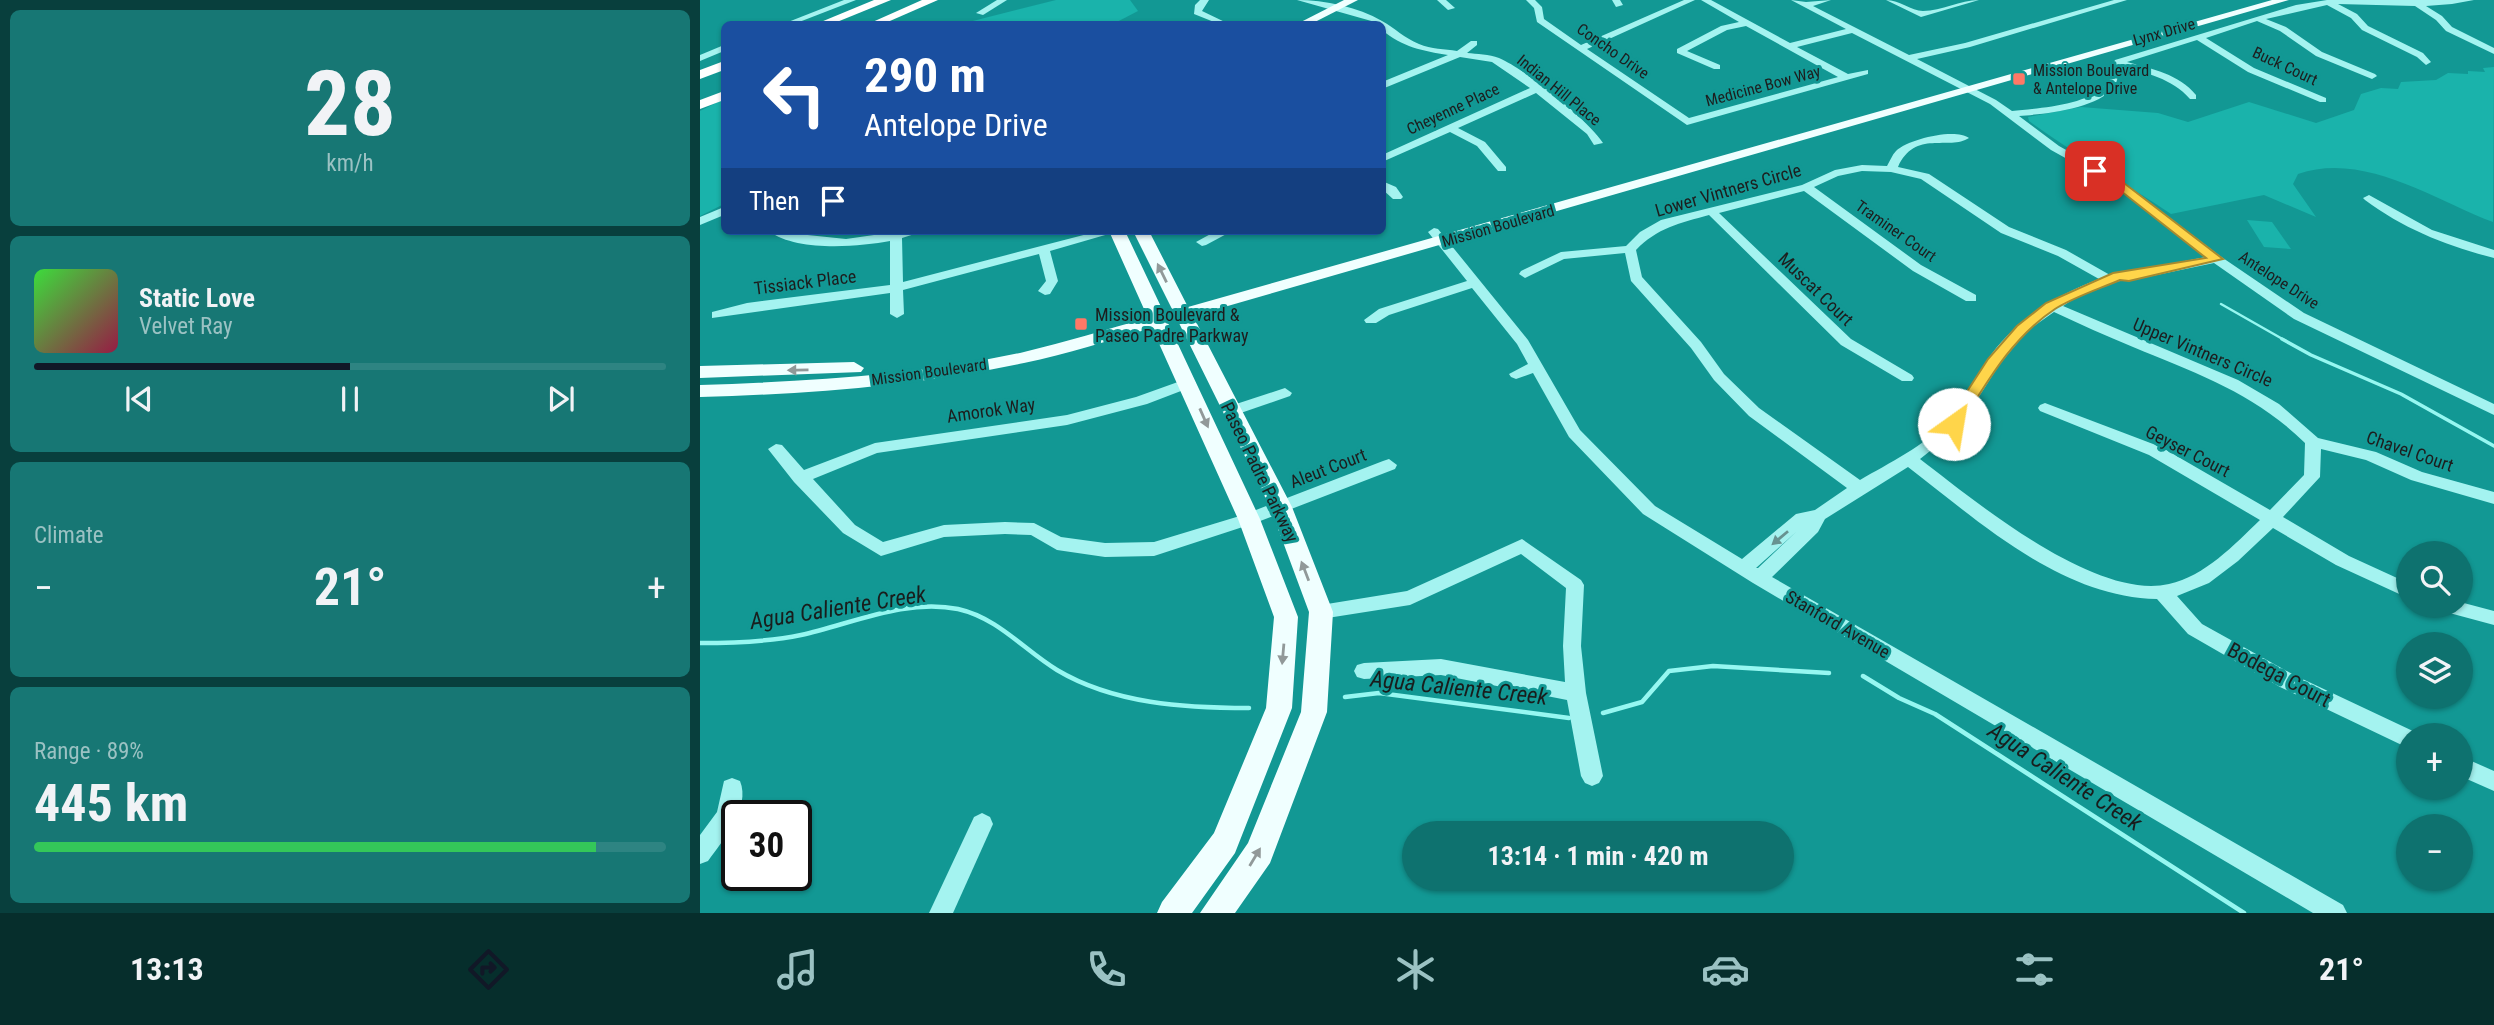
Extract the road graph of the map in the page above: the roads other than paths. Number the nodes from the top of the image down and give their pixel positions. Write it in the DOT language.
graph roads {
  1 [pos="852,0"];
  2 [pos="885,0"];
  3 [pos="932,0"];
  4 [pos="1003,0"];
  5 [pos="1205,0"];
  6 [pos="1301,0"];
  7 [pos="1369,0"];
  8 [pos="1441,0"];
  9 [pos="1530,0"];
  10 [pos="1690,0"];
  11 [pos="1705,0"];
  12 [pos="1795,0"];
  13 [pos="1827,0"];
  14 [pos="1890,0"];
  15 [pos="1975,0"];
  16 [pos="2080,0"];
  17 [pos="2123,0"];
  18 [pos="2252,0"];
  19 [pos="2284,0"];
  20 [pos="2470,0"];
  21 [pos="2329,2"];
  22 [pos="1805,5"];
  23 [pos="2419,5"];
  24 [pos="1346,6"];
  25 [pos="900,7"];
  26 [pos="2098,7"];
  27 [pos="1451,8"];
  28 [pos="980,13"];
  29 [pos="2257,18"];
  30 [pos="795,21"];
  31 [pos="830,21"];
  32 [pos="851,21"];
  33 [pos="879,21"];
  34 [pos="1217,21"];
  35 [pos="1310,21"];
  36 [pos="1324,21"];
  37 [pos="1374,21"];
  38 [pos="1747,23"];
  39 [pos="1386,28"];
  40 [pos="1854,30"];
  41 [pos="1396,37"];
  42 [pos="2198,37"];
  43 [pos="1386,39"];
  44 [pos="1474,43"];
  45 [pos="1788,46"];
  46 [pos="1581,48"];
  47 [pos="721,49"];
  48 [pos="2494,51"];
  49 [pos="1458,54"];
  50 [pos="700,58"];
  51 [pos="1910,58"];
  52 [pos="2118,62"];
  53 [pos="2426,62"];
  54 [pos="721,65"];
  55 [pos="1717,67"];
  56 [pos="1865,72"];
  57 [pos="700,74"];
  58 [pos="721,74"];
  59 [pos="2372,76"];
  60 [pos="1848,78"];
  61 [pos="700,83"];
  62 [pos="1386,84"];
  63 [pos="1962,85"];
  64 [pos="1536,89"];
  65 [pos="721,93"];
  66 [pos="721,94"];
  67 [pos="2193,97"];
  68 [pos="700,98"];
  69 [pos="2323,100"];
  70 [pos="700,105"];
  71 [pos="2012,114"];
  72 [pos="1687,122"];
  73 [pos="1450,128"];
  74 [pos="1964,138"];
  75 [pos="1598,142"];
  76 [pos="1386,157"];
  77 [pos="1502,169"];
  78 [pos="1891,169"];
  79 [pos="1386,186"];
  80 [pos="1806,187"];
  81 [pos="1397,197"];
  82 [pos="2369,198"];
  83 [pos="1711,211"];
  84 [pos="721,213"];
  85 [pos="700,221"];
  86 [pos="786,235"];
  87 [pos="900,235"];
  88 [pos="1100,235"];
  89 [pos="1117,235"];
  90 [pos="1143,235"];
  91 [pos="1217,235"];
  92 [pos="896,236"];
  93 [pos="1438,237"];
  94 [pos="1202,242"];
  95 [pos="1630,249"];
  96 [pos="1044,250"];
  97 [pos="2494,254"];
  98 [pos="2211,255"];
  99 [pos="1525,274"];
  100 [pos="2113,278"];
  101 [pos="1475,283"];
  102 [pos="897,288"];
  103 [pos="1045,291"];
  104 [pos="1971,298"];
  105 [pos="2051,306"];
  106 [pos="1180,310"];
  107 [pos="897,314"];
  108 [pos="717,315"];
  109 [pos="1157,316"];
  110 [pos="1371,320"];
  111 [pos="1536,366"];
  112 [pos="700,372"];
  113 [pos="1516,374"];
  114 [pos="1907,378"];
  115 [pos="1189,383"];
  116 [pos="700,391"];
  117 [pos="1286,393"];
  118 [pos="2045,408"];
  119 [pos="2494,410"];
  120 [pos="1232,411"];
  121 [pos="2313,442"];
  122 [pos="776,449"];
  123 [pos="1909,459"];
  124 [pos="1390,466"];
  125 [pos="800,478"];
  126 [pos="1858,488"];
  127 [pos="2494,498"];
  128 [pos="1281,507"];
  129 [pos="2271,518"];
  130 [pos="1249,519"];
  131 [pos="1751,573"];
  132 [pos="2396,585"];
  133 [pos="2163,593"];
  134 [pos="1321,612"];
  135 [pos="2473,613"];
  136 [pos="2494,618"];
  137 [pos="1364,671"];
  138 [pos="1576,693"];
  139 [pos="2396,733"];
  140 [pos="2473,771"];
  141 [pos="1592,776"];
  142 [pos="2494,781"];
  143 [pos="732,788"];
  144 [pos="982,824"];
  145 [pos="700,853"];
  146 [pos="941,913"];
  147 [pos="1173,913"];
  148 [pos="1216,913"];
  149 [pos="2335,913"];
  1 -- 30 [label="street"];
  2 -- 31 [label="highway"];
  3 -- 25 [label="highway"];
  4 -- 28 [label="street"];
  5 -- 34 [label="street"];
  6 -- 24 [label="street, Indian Hill Place"];
  7 -- 24 [label="main road"];
  8 -- 27 [label="street"];
  9 -- 46 [label="street, Concho Drive"];
  10 -- 46 [label="street"];
  11 -- 38 [label="street"];
  12 -- 22 [label="street, Antelope Drive"];
  13 -- 22 [label="street"];
  14 -- 15 [label="street"];
  16 -- 26 [label="street"];
  17 -- 26 [label="street"];
  18 -- 63 [label="main road, Mission Boulevard"];
  19 -- 63 [label="main road, Mission Boulevard"];
  20 -- 23 [label="street, Lynx Drive"];
  21 -- 23 [label="street, Lynx Drive"];
  21 -- 29 [label="street, Lynx Drive"];
  21 -- 53 [label="street"];
  22 -- 40 [label="street, Antelope Drive"];
  23 -- 48 [label="street"];
  24 -- 35 [label="main road"];
  24 -- 36 [label="main road"];
  24 -- 37 [label="street, Indian Hill Place"];
  25 -- 32 [label="highway"];
  25 -- 33 [label="highway"];
  26 -- 51 [label="street"];
  29 -- 42 [label="street, Lynx Drive"];
  29 -- 59 [label="street"];
  38 -- 45 [label="street"];
  38 -- 55 [label="street"];
  39 -- 41 [label="street, Indian Hill Place"];
  40 -- 45 [label="street"];
  40 -- 51 [label="street, Antelope Drive"];
  41 -- 43 [label="street"];
  41 -- 49 [label="street, Indian Hill Place"];
  42 -- 52 [label="street, Lynx Drive"];
  42 -- 69 [label="street, Buck Court"];
  44 -- 49 [label="street"];
  45 -- 60 [label="street"];
  46 -- 72 [label="street, Concho Drive"];
  47 -- 50 [label="street"];
  49 -- 62 [label="street"];
  49 -- 64 [label="street, Indian Hill Place"];
  51 -- 63 [label="street, Antelope Drive"];
  52 -- 67 [label="street"];
  52 -- 71 [label="street, Lynx Drive"];
  54 -- 57 [label="highway"];
  56 -- 60 [label="street, Medicine Bow Way"];
  58 -- 61 [label="highway"];
  60 -- 72 [label="street, Medicine Bow Way"];
  63 -- 71 [label="street, Antelope Drive"];
  63 -- 93 [label="main road, Mission Boulevard"];
  64 -- 73 [label="street, Cheyenne Place"];
  64 -- 75 [label="street, Indian Hill Place"];
  65 -- 68 [label="highway"];
  66 -- 70 [label="highway"];
  71 -- 98 [label="street, Antelope Drive"];
  73 -- 76 [label="street, Cheyenne Place"];
  73 -- 77 [label="street"];
  74 -- 78 [label="street"];
  78 -- 80 [label="street, Lower Vintners Circle"];
  78 -- 100 [label="street, Lower Vintners Circle"];
  79 -- 81 [label="street"];
  80 -- 83 [label="street, Lower Vintners Circle"];
  80 -- 104 [label="street, Traminer Court"];
  82 -- 97 [label="street"];
  83 -- 95 [label="street, Lower Vintners Circle"];
  83 -- 114 [label="street, Muscat Court"];
  84 -- 85 [label="street"];
  86 -- 92 [label="street"];
  87 -- 92 [label="street"];
  88 -- 96 [label="street, Tissiack Place"];
  89 -- 109 [label="main road, Paseo Padre Parkway"];
  106 -- 90 [label="main road, Paseo Padre Parkway, one-way"];
  91 -- 94 [label="street"];
  92 -- 102 [label="street"];
  93 -- 101 [label="street, Stanford Avenue"];
  93 -- 106 [label="main road, Mission Boulevard"];
  95 -- 99 [label="street"];
  95 -- 126 [label="street"];
  96 -- 102 [label="street, Tissiack Place"];
  96 -- 103 [label="street"];
  98 -- 100 [label="street"];
  98 -- 119 [label="street, Antelope Drive"];
  100 -- 105 [label="street"];
  101 -- 110 [label="street"];
  101 -- 111 [label="street, Stanford Avenue"];
  102 -- 107 [label="street"];
  102 -- 108 [label="street, Tissiack Place"];
  105 -- 121 [label="street, Upper Vintners Circle"];
  105 -- 123 [label="street"];
  106 -- 109 [label="main road, Mission Boulevard"];
  106 -- 120 [label="main road, Paseo Padre Parkway"];
  109 -- 112 [label="main road, Mission Boulevard, one-way"];
  109 -- 115 [label="main road, Paseo Padre Parkway"];
  109 -- 116 [label="main road, Mission Boulevard"];
  111 -- 113 [label="street"];
  111 -- 131 [label="street, Stanford Avenue"];
  115 -- 125 [label="street, Amorok Way"];
  115 -- 130 [label="main road, Paseo Padre Parkway, one-way"];
  117 -- 120 [label="street"];
  118 -- 129 [label="street, Geyser Court"];
  120 -- 128 [label="main road, Paseo Padre Parkway"];
  121 -- 127 [label="street, Chavel Court"];
  121 -- 129 [label="street"];
  122 -- 125 [label="street, Aleut Court"];
  123 -- 126 [label="street"];
  123 -- 133 [label="street"];
  124 -- 128 [label="street, Aleut Court"];
  125 -- 130 [label="street, Aleut Court"];
  126 -- 131 [label="street"];
  128 -- 130 [label="street, Aleut Court"];
  134 -- 128 [label="main road, Paseo Padre Parkway, one-way"];
  129 -- 132 [label="street, Geyser Court"];
  129 -- 133 [label="street"];
  130 -- 147 [label="main road, Paseo Padre Parkway, one-way"];
  131 -- 149 [label="street, Stanford Avenue"];
  133 -- 139 [label="street, Bodega Court"];
  134 -- 138 [label="street"];
  148 -- 134 [label="main road, Paseo Padre Parkway, one-way"];
  135 -- 136 [label="street"];
  137 -- 138 [label="street"];
  138 -- 141 [label="street"];
  140 -- 142 [label="street"];
  143 -- 145 [label="street"];
  144 -- 146 [label="street"];
}
